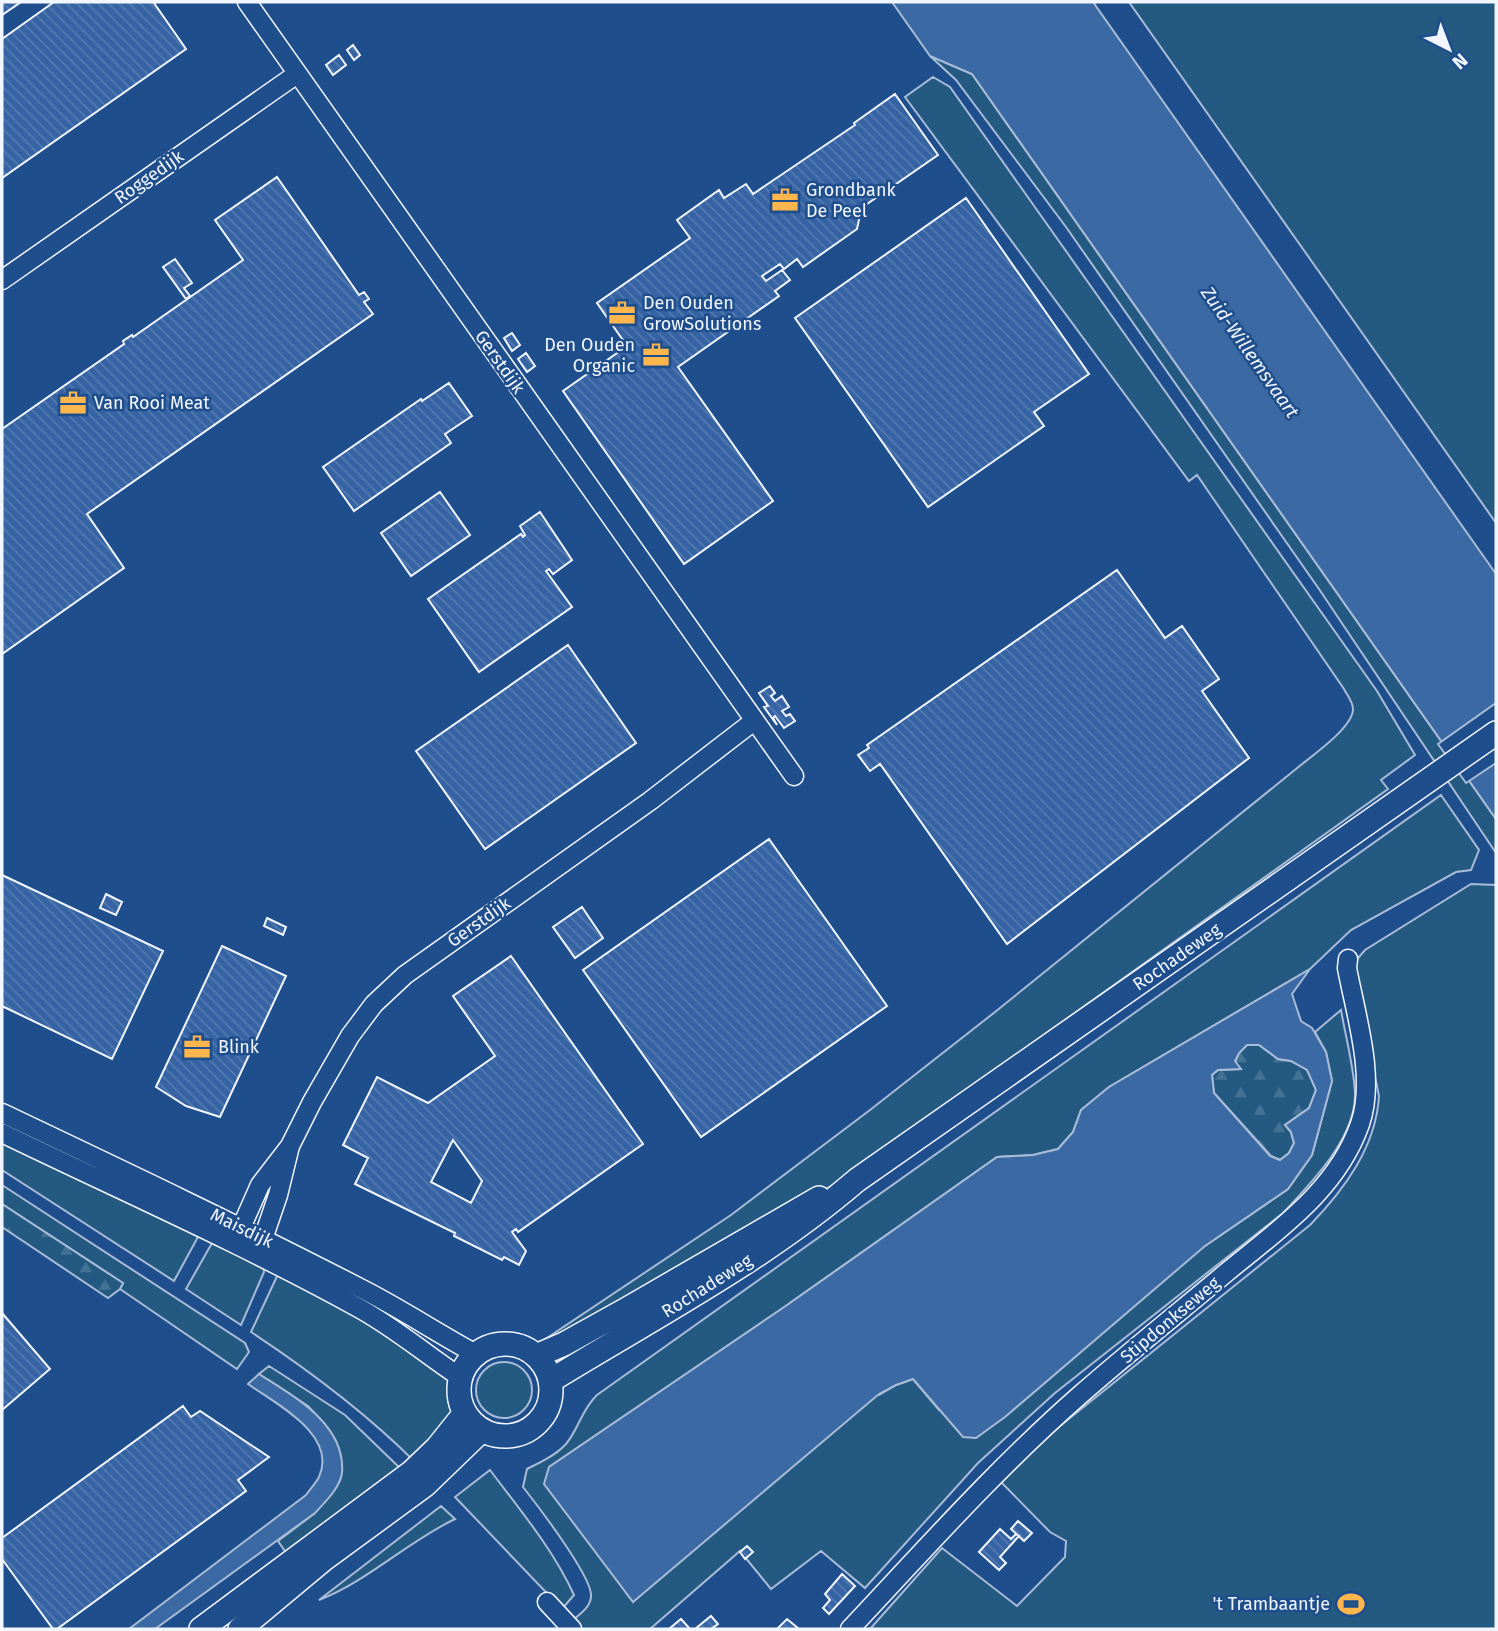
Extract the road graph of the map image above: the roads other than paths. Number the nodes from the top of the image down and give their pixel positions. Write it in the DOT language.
graph roads {
  1 [pos="247,2"];
  2 [pos="297,74"];
  3 [pos="2,279"];
  4 [pos="754,721"];
  5 [pos="1496,733"];
  6 [pos="794,776"];
  7 [pos="1348,959"];
  8 [pos="2,1113"];
  9 [pos="2,1133"];
  10 [pos="290,1146"];
  11 [pos="857,1180"];
  12 [pos="241,1228"];
  13 [pos="264,1239"];
  14 [pos="245,1249"];
  15 [pos="642,1326"];
  16 [pos="476,1354"];
  17 [pos="536,1356"];
  18 [pos="460,1377"];
  19 [pos="550,1381"];
  20 [pos="465,1413"];
  21 [pos="482,1430"];
  22 [pos="425,1485"];
  23 [pos="547,1602"];
  24 [pos="201,1629"];
  25 [pos="240,1629"];
  26 [pos="572,1629"];
  27 [pos="850,1629"];
  1 -- 2 [label="street, Gerstdijk"];
  2 -- 3 [label="street, Roggedijk"];
  2 -- 4 [label="street, Gerstdijk"];
  4 -- 6 [label="street, Gerstdijk"];
  4 -- 10 [label="street, Gerstdijk"];
  5 -- 11 [label="main road, Rochadeweg"];
  7 -- 27 [label="street, Stipdonkseweg"];
  8 -- 12 [label="street, Maisdijk"];
  9 -- 14 [label="street, Maisdijk"];
  10 -- 12 [label="street, Gerstdijk"];
  10 -- 13 [label="street, Gerstdijk"];
  11 -- 15 [label="main road, Rochadeweg"];
  11 -- 17 [label="main road, Rochadeweg"];
  12 -- 13 [label="street, Maisdijk"];
  12 -- 14 [label="street"];
  13 -- 14 [label="street"];
  13 -- 16 [label="street, Maisdijk"];
  14 -- 18 [label="street, Maisdijk"];
  15 -- 19 [label="main road, Rochadeweg"];
  15 -- 22 [label="main road"];
  16 -- 17 [label="main road"];
  16 -- 18 [label="main road"];
  17 -- 19 [label="main road"];
  18 -- 20 [label="main road"];
  19 -- 21 [label="main road"];
  20 -- 21 [label="main road"];
  20 -- 24 [label="main road"];
  21 -- 22 [label="main road"];
  22 -- 25 [label="main road"];
  23 -- 26 [label="street"];
}
